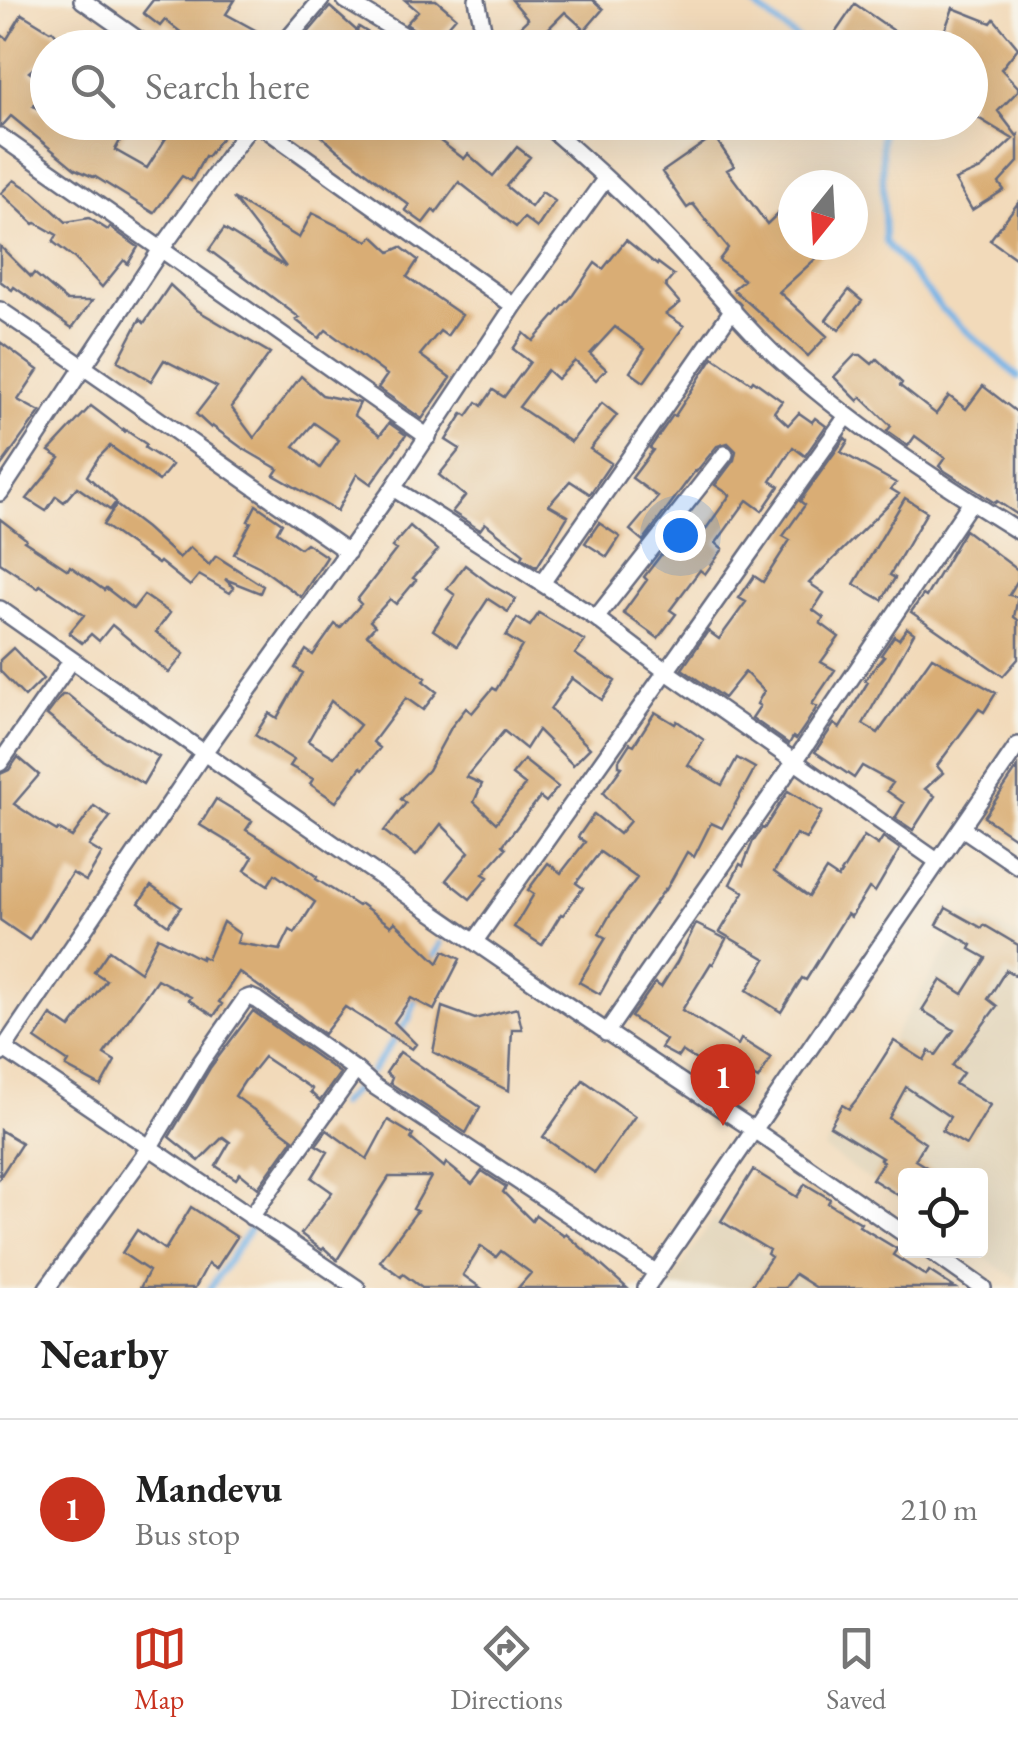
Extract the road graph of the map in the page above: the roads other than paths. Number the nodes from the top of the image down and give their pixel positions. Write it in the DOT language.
graph roads {
  1 [pos="82,0"];
  2 [pos="321,0"];
  3 [pos="345,0"];
  4 [pos="478,0"];
  5 [pos="124,30"];
  6 [pos="295,30"];
  7 [pos="396,30"];
  8 [pos="484,30"];
  9 [pos="0,136"];
  10 [pos="242,140"];
  11 [pos="280,140"];
  12 [pos="563,140"];
  13 [pos="606,178"];
  14 [pos="162,248"];
  15 [pos="514,306"];
  16 [pos="733,309"];
  17 [pos="0,310"];
  18 [pos="84,366"];
  19 [pos="847,416"];
  20 [pos="428,437"];
  21 [pos="725,454"];
  22 [pos="393,488"];
  23 [pos="0,494"];
  24 [pos="971,502"];
  25 [pos="1018,531"];
  26 [pos="348,552"];
  27 [pos="542,583"];
  28 [pos="0,609"];
  29 [pos="596,618"];
  30 [pos="72,660"];
  31 [pos="667,672"];
  32 [pos="1018,745"];
  33 [pos="203,754"];
  34 [pos="795,761"];
  35 [pos="0,763"];
  36 [pos="962,828"];
  37 [pos="937,862"];
  38 [pos="1018,866"];
  39 [pos="475,942"];
  40 [pos="606,1033"];
  41 [pos="1,1050"];
  42 [pos="356,1070"];
  43 [pos="754,1130"];
  44 [pos="149,1148"];
  45 [pos="252,1216"];
  46 [pos="898,1229"];
  47 [pos="940,1258"];
  48 [pos="657,1273"];
  49 [pos="48,1288"];
  50 [pos="357,1288"];
  51 [pos="646,1288"];
  52 [pos="983,1288"];
  1 -- 5 [label="street"];
  2 -- 6 [label="street"];
  3 -- 7 [label="street"];
  4 -- 8 [label="street"];
  9 -- 14 [label="street"];
  10 -- 14 [label="street"];
  11 -- 15 [label="street"];
  12 -- 13 [label="street"];
  13 -- 15 [label="street"];
  13 -- 16 [label="street"];
  14 -- 18 [label="street"];
  14 -- 20 [label="street"];
  15 -- 20 [label="street"];
  16 -- 19 [label="street"];
  16 -- 27 [label="street"];
  17 -- 18 [label="street"];
  18 -- 23 [label="street"];
  18 -- 26 [label="street"];
  19 -- 24 [label="street"];
  19 -- 31 [label="street"];
  20 -- 22 [label="street"];
  21 -- 29 [label="street"];
  22 -- 26 [label="street"];
  22 -- 27 [label="street"];
  24 -- 25 [label="street"];
  24 -- 34 [label="street"];
  26 -- 33 [label="street"];
  27 -- 29 [label="street"];
  28 -- 30 [label="street"];
  29 -- 31 [label="street"];
  30 -- 33 [label="street"];
  30 -- 35 [label="street"];
  31 -- 34 [label="street"];
  31 -- 39 [label="street"];
  32 -- 36 [label="street"];
  33 -- 39 [label="street"];
  33 -- 41 [label="street"];
  34 -- 37 [label="street"];
  34 -- 40 [label="street"];
  36 -- 37 [label="street"];
  36 -- 38 [label="street"];
  37 -- 43 [label="street"];
  39 -- 40 [label="street"];
  40 -- 43 [label="street"];
  41 -- 44 [label="street"];
  42 -- 44 [label="street"];
  42 -- 45 [label="street"];
  42 -- 48 [label="street"];
  43 -- 46 [label="street"];
  43 -- 48 [label="street"];
  44 -- 45 [label="street"];
  44 -- 49 [label="street"];
  45 -- 50 [label="street"];
  47 -- 52 [label="street"];
  48 -- 51 [label="street"];
}
